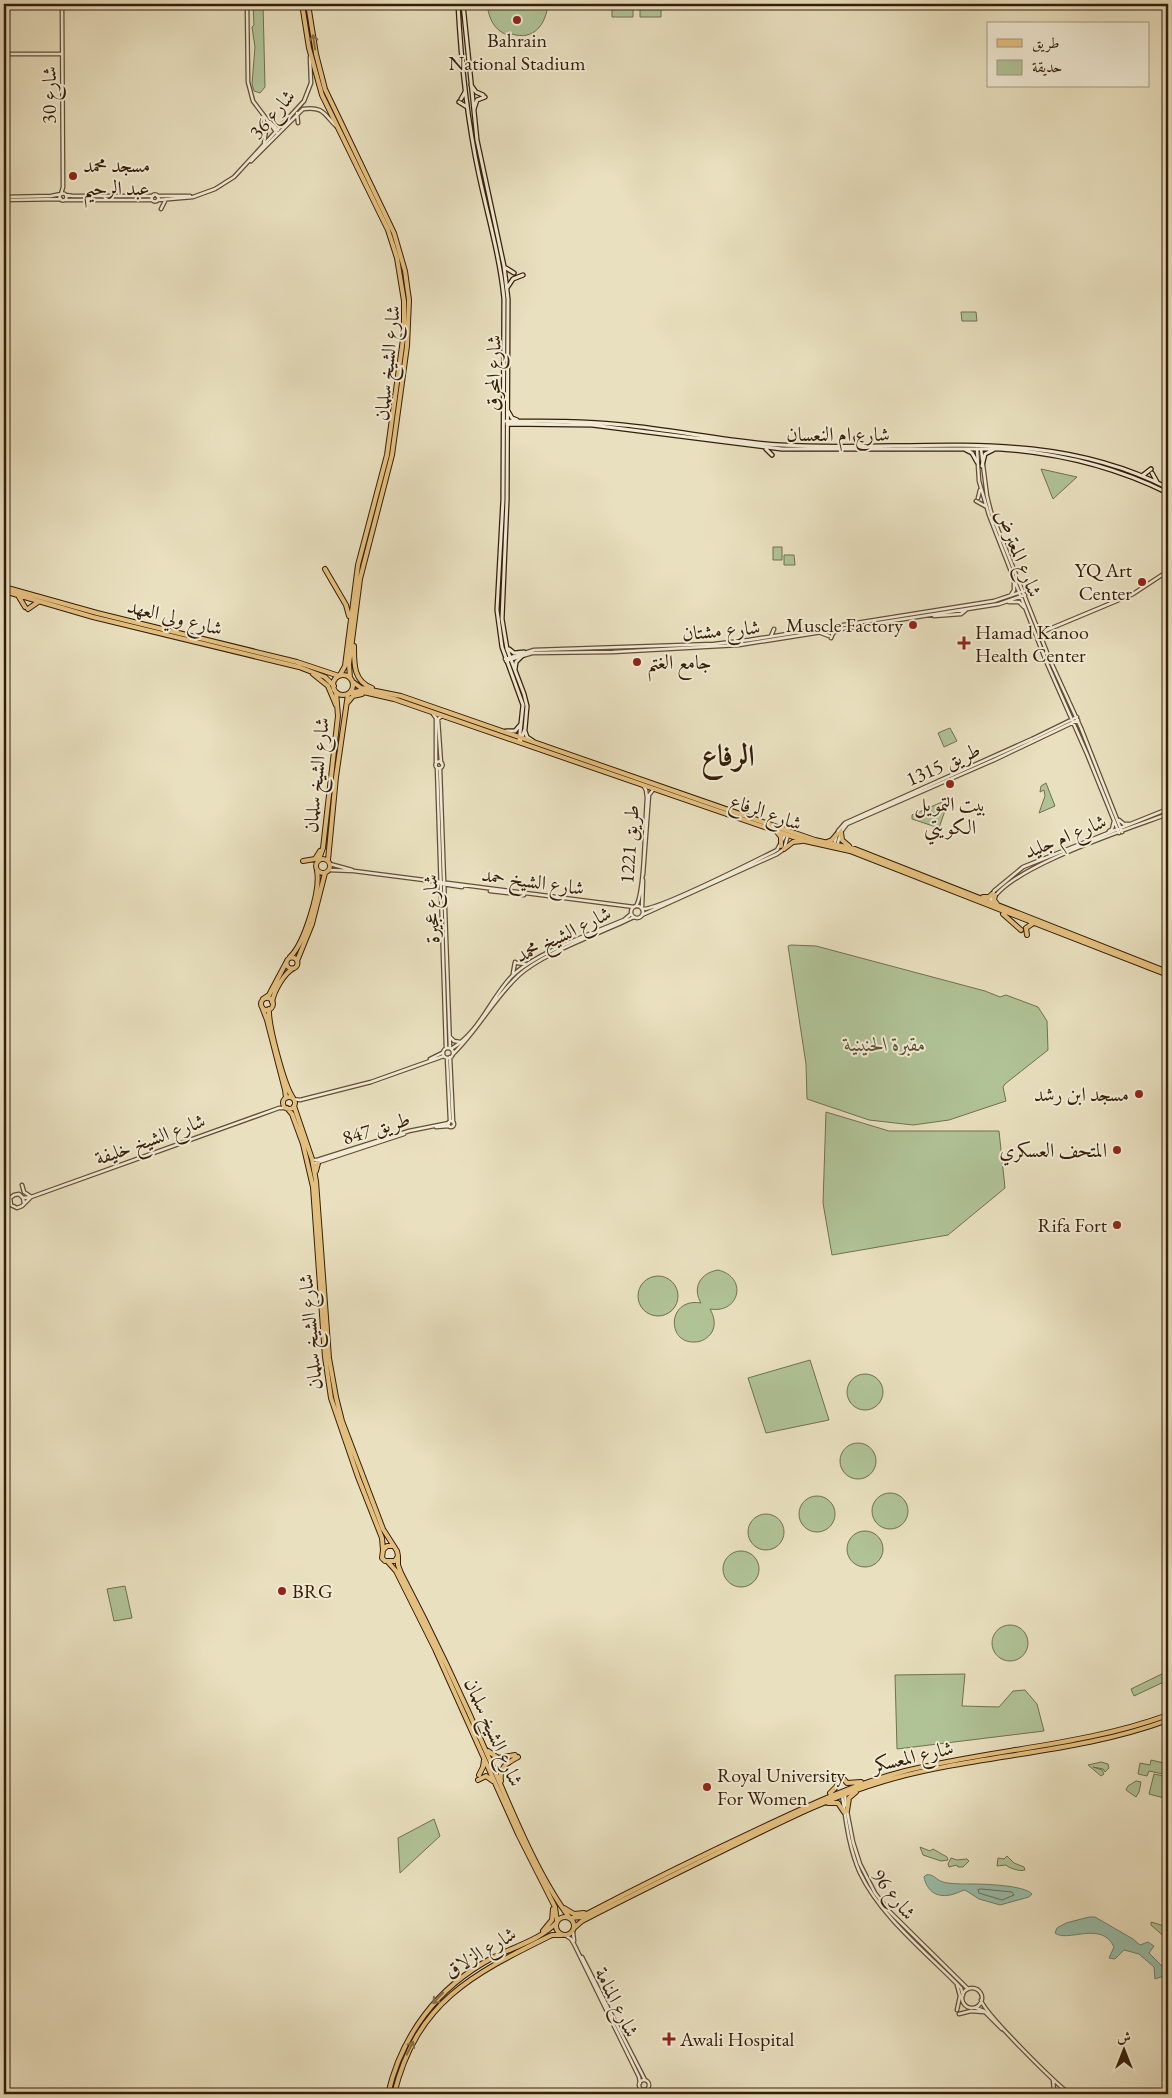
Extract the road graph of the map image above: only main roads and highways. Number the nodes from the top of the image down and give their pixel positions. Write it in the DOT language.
graph roads {
  1 [pos="302,4"];
  2 [pos="308,4"];
  3 [pos="460,4"];
  4 [pos="470,82"];
  5 [pos="466,89"];
  6 [pos="468,110"];
  7 [pos="474,119"];
  8 [pos="490,223"];
  9 [pos="495,226"];
  10 [pos="504,266"];
  11 [pos="514,273"];
  12 [pos="523,275"];
  13 [pos="498,283"];
  14 [pos="505,288"];
  15 [pos="507,407"];
  16 [pos="523,421"];
  17 [pos="505,423"];
  18 [pos="582,423"];
  19 [pos="518,424"];
  20 [pos="507,438"];
  21 [pos="856,438"];
  22 [pos="856,445"];
  23 [pos="865,445"];
  24 [pos="979,447"];
  25 [pos="763,448"];
  26 [pos="782,449"];
  27 [pos="818,449"];
  28 [pos="961,449"];
  29 [pos="1000,449"];
  30 [pos="977,462"];
  31 [pos="982,466"];
  32 [pos="1108,469"];
  33 [pos="1142,476"];
  34 [pos="1149,480"];
  35 [pos="1160,484"];
  36 [pos="1168,488"];
  37 [pos="1168,493"];
  38 [pos="505,517"];
  39 [pos="325,569"];
  40 [pos="326,581"];
  41 [pos="333,582"];
  42 [pos="4,587"];
  43 [pos="4,591"];
  44 [pos="18,595"];
  45 [pos="28,598"];
  46 [pos="40,602"];
  47 [pos="67,604"];
  48 [pos="350,620"];
  49 [pos="353,631"];
  50 [pos="168,633"];
  51 [pos="505,642"];
  52 [pos="346,655"];
  53 [pos="508,659"];
  54 [pos="307,670"];
  55 [pos="515,672"];
  56 [pos="328,673"];
  57 [pos="340,676"];
  58 [pos="352,680"];
  59 [pos="334,686"];
  60 [pos="379,691"];
  61 [pos="336,692"];
  62 [pos="366,693"];
  63 [pos="349,694"];
  64 [pos="344,709"];
  65 [pos="338,716"];
  66 [pos="522,723"];
  67 [pos="525,729"];
  68 [pos="501,730"];
  69 [pos="520,739"];
  70 [pos="536,743"];
  71 [pos="775,830"];
  72 [pos="787,832"];
  73 [pos="805,841"];
  74 [pos="324,842"];
  75 [pos="826,842"];
  76 [pos="835,846"];
  77 [pos="855,849"];
  78 [pos="319,860"];
  79 [pos="302,861"];
  80 [pos="329,862"];
  81 [pos="317,871"];
  82 [pos="327,872"];
  83 [pos="980,897"];
  84 [pos="989,904"];
  85 [pos="999,906"];
  86 [pos="1000,911"];
  87 [pos="1037,925"];
  88 [pos="1021,930"];
  89 [pos="1027,935"];
  90 [pos="290,957"];
  91 [pos="297,961"];
  92 [pos="286,963"];
  93 [pos="294,968"];
  94 [pos="1168,973"];
  95 [pos="263,999"];
  96 [pos="272,1002"];
  97 [pos="262,1007"];
  98 [pos="270,1010"];
  99 [pos="286,1098"];
  100 [pos="293,1099"];
  101 [pos="295,1105"];
  102 [pos="285,1106"];
  103 [pos="318,1163"];
  104 [pos="316,1181"];
  105 [pos="353,1464"];
  106 [pos="362,1474"];
  107 [pos="393,1546"];
  108 [pos="383,1550"];
  109 [pos="398,1556"];
  110 [pos="388,1562"];
  111 [pos="1166,1717"];
  112 [pos="1168,1720"];
  113 [pos="482,1743"];
  114 [pos="481,1751"];
  115 [pos="874,1780"];
  116 [pos="495,1782"];
  117 [pos="868,1786"];
  118 [pos="843,1792"];
  119 [pos="505,1795"];
  120 [pos="826,1797"];
  121 [pos="814,1806"];
  122 [pos="552,1903"];
  123 [pos="559,1903"];
  124 [pos="594,1910"];
  125 [pos="570,1918"];
  126 [pos="556,1922"];
  127 [pos="574,1930"];
  128 [pos="564,1935"];
  129 [pos="538,1936"];
  130 [pos="388,2094"];
  131 [pos="394,2094"];
  1 -- 48 [label="main road, شارع الشيخ سلمان"];
  49 -- 2 [label="main road, شارع الشيخ سلمان, one-way"];
  3 -- 4 [label="main road, شارع المحرق"];
  3 -- 5 [label="main road, شارع المحرق"];
  4 -- 7 [label="main road, شارع المحرق"];
  4 -- 7 [label="main road"];
  5 -- 6 [label="main road, شارع المحرق"];
  5 -- 6 [label="main road"];
  6 -- 8 [label="main road, شارع المحرق"];
  7 -- 9 [label="main road, شارع المحرق"];
  8 -- 9 [label="main road"];
  8 -- 14 [label="main road, شارع المحرق"];
  9 -- 10 [label="main road, شارع المحرق"];
  10 -- 11 [label="main road"];
  10 -- 14 [label="main road, شارع المحرق"];
  12 -- 14 [label="main road"];
  13 -- 14 [label="main road"];
  14 -- 15 [label="main road, شارع المحرق"];
  14 -- 17 [label="main road, شارع المحرق"];
  15 -- 16 [label="main road"];
  15 -- 17 [label="main road, شارع المحرق"];
  16 -- 17 [label="main road, شارع ام النعسان"];
  16 -- 18 [label="main road, شارع ام النعسان"];
  17 -- 19 [label="main road, شارع ام النعسان"];
  17 -- 20 [label="main road, شارع المحرق"];
  17 -- 38 [label="main road, شارع المحرق"];
  18 -- 19 [label="main road, شارع ام النعسان"];
  18 -- 22 [label="main road, شارع ام النعسان"];
  18 -- 25 [label="main road, شارع ام النعسان"];
  19 -- 20 [label="main road"];
  20 -- 38 [label="main road, شارع المحرق"];
  21 -- 23 [label="main road"];
  22 -- 23 [label="main road, شارع ام النعسان"];
  22 -- 27 [label="main road"];
  23 -- 24 [label="main road, شارع ام النعسان"];
  24 -- 28 [label="main road, شارع ام النعسان"];
  24 -- 29 [label="main road, شارع ام النعسان"];
  24 -- 33 [label="main road, شارع ام النعسان"];
  25 -- 26 [label="main road, شارع ام النعسان"];
  25 -- 26 [label="main road"];
  26 -- 27 [label="main road, شارع ام النعسان"];
  27 -- 28 [label="main road, شارع ام النعسان"];
  28 -- 30 [label="main road"];
  29 -- 31 [label="main road"];
  29 -- 32 [label="main road, شارع ام النعسان"];
  32 -- 34 [label="main road"];
  32 -- 37 [label="main road, شارع ام النعسان"];
  33 -- 34 [label="main road, شارع ام النعسان"];
  33 -- 35 [label="main road"];
  34 -- 35 [label="main road, شارع ام النعسان"];
  35 -- 36 [label="main road, شارع ام النعسان"];
  38 -- 51 [label="main road, شارع المحرق"];
  38 -- 53 [label="main road, شارع المحرق"];
  39 -- 41 [label="main road"];
  40 -- 41 [label="main road"];
  41 -- 48 [label="main road"];
  42 -- 47 [label="main road, شارع ولي العهد"];
  43 -- 44 [label="main road, شارع ولي العهد"];
  44 -- 45 [label="main road, شارع ولي العهد"];
  44 -- 46 [label="main road"];
  45 -- 46 [label="main road, شارع ولي العهد"];
  45 -- 47 [label="main road"];
  46 -- 50 [label="main road, شارع ولي العهد"];
  47 -- 50 [label="main road, شارع ولي العهد"];
  48 -- 52 [label="main road, شارع الشيخ سلمان"];
  49 -- 58 [label="main road, شارع الشيخ سلمان"];
  49 -- 60 [label="main road"];
  50 -- 54 [label="main road, شارع ولي العهد"];
  50 -- 56 [label="main road, شارع ولي العهد"];
  51 -- 53 [label="main road, شارع المحرق"];
  51 -- 55 [label="main road"];
  52 -- 56 [label="main road"];
  52 -- 57 [label="main road, شارع الشيخ سلمان"];
  53 -- 55 [label="main road, شارع المحرق"];
  53 -- 66 [label="main road, شارع المحرق"];
  54 -- 59 [label="main road, شارع ولي العهد"];
  54 -- 65 [label="main road"];
  55 -- 67 [label="main road, شارع المحرق"];
  56 -- 57 [label="main road, شارع ولي العهد"];
  57 -- 58 [label="main road"];
  57 -- 59 [label="main road"];
  58 -- 60 [label="main road, شارع الرفاع"];
  58 -- 63 [label="main road"];
  59 -- 61 [label="main road"];
  60 -- 68 [label="main road, شارع الرفاع"];
  61 -- 63 [label="main road"];
  61 -- 65 [label="main road, شارع الشيخ سلمان"];
  62 -- 63 [label="main road, شارع الرفاع"];
  62 -- 64 [label="main road"];
  62 -- 69 [label="main road, شارع الرفاع"];
  63 -- 64 [label="main road, شارع الشيخ سلمان"];
  64 -- 80 [label="main road, شارع الشيخ سلمان"];
  65 -- 74 [label="main road, شارع الشيخ سلمان"];
  66 -- 68 [label="main road"];
  66 -- 69 [label="main road, شارع المحرق"];
  67 -- 69 [label="main road, شارع المحرق"];
  67 -- 70 [label="main road"];
  68 -- 69 [label="main road, شارع الرفاع"];
  69 -- 70 [label="main road, شارع الرفاع"];
  69 -- 71 [label="main road, شارع الرفاع"];
  70 -- 72 [label="main road, شارع الرفاع"];
  71 -- 72 [label="main road, شارع الرفاع"];
  71 -- 73 [label="main road"];
  72 -- 73 [label="main road, شارع الرفاع"];
  72 -- 75 [label="main road, شارع الرفاع"];
  73 -- 76 [label="main road, شارع الرفاع"];
  74 -- 78 [label="main road, شارع الشيخ سلمان"];
  74 -- 79 [label="main road"];
  75 -- 76 [label="main road, شارع الرفاع"];
  75 -- 77 [label="main road"];
  76 -- 77 [label="main road, شارع الرفاع"];
  76 -- 84 [label="main road, شارع الرفاع"];
  77 -- 83 [label="main road, شارع الرفاع"];
  78 -- 80 [label="main road"];
  78 -- 81 [label="main road, شارع الشيخ سلمان"];
  80 -- 82 [label="main road, شارع الشيخ سلمان"];
  81 -- 82 [label="main road"];
  81 -- 90 [label="main road"];
  82 -- 91 [label="main road"];
  83 -- 84 [label="main road, شارع الرفاع"];
  83 -- 85 [label="main road"];
  84 -- 85 [label="main road, شارع الرفاع"];
  84 -- 86 [label="main road, شارع الرفاع"];
  85 -- 94 [label="main road, شارع الرفاع"];
  86 -- 87 [label="main road, شارع الرفاع"];
  86 -- 88 [label="main road"];
  87 -- 89 [label="main road"];
  87 -- 94 [label="main road, شارع الرفاع"];
  90 -- 91 [label="main road"];
  90 -- 92 [label="main road"];
  91 -- 93 [label="main road"];
  92 -- 93 [label="main road"];
  92 -- 95 [label="main road"];
  93 -- 96 [label="main road"];
  95 -- 96 [label="main road"];
  95 -- 97 [label="main road"];
  96 -- 98 [label="main road"];
  97 -- 98 [label="main road"];
  97 -- 99 [label="main road"];
  98 -- 100 [label="main road"];
  99 -- 100 [label="main road"];
  99 -- 102 [label="main road"];
  100 -- 101 [label="main road, شارع الشيخ سلمان"];
  101 -- 102 [label="main road"];
  101 -- 104 [label="main road, شارع الشيخ سلمان"];
  102 -- 105 [label="main road, شارع الشيخ سلمان"];
  103 -- 104 [label="main road"];
  104 -- 106 [label="main road, شارع الشيخ سلمان"];
  105 -- 106 [label="main road"];
  105 -- 108 [label="main road, شارع الشيخ سلمان"];
  106 -- 107 [label="main road, شارع الشيخ سلمان"];
  107 -- 108 [label="main road"];
  107 -- 109 [label="main road"];
  108 -- 110 [label="main road"];
  109 -- 110 [label="main road"];
  109 -- 113 [label="main road, شارع الشيخ سلمان"];
  110 -- 114 [label="main road, شارع الشيخ سلمان"];
  111 -- 112 [label="main road, شارع المعسكر"];
  111 -- 115 [label="main road, شارع المعسكر"];
  111 -- 117 [label="main road, شارع المعسكر"];
  113 -- 119 [label="main road, شارع الشيخ سلمان"];
  113 -- 119 [label="main road"];
  114 -- 116 [label="main road, شارع الشيخ سلمان"];
  114 -- 116 [label="main road"];
  115 -- 118 [label="main road, شارع المعسكر"];
  115 -- 120 [label="main road"];
  116 -- 122 [label="main road, شارع الشيخ سلمان"];
  117 -- 118 [label="main road, شارع المعسكر"];
  117 -- 121 [label="main road"];
  118 -- 120 [label="main road, شارع المعسكر"];
  118 -- 121 [label="main road, شارع المعسكر"];
  119 -- 123 [label="main road, شارع الشيخ سلمان"];
  120 -- 124 [label="main road, شارع المعسكر"];
  121 -- 127 [label="main road, شارع المعسكر"];
  122 -- 126 [label="main road, شارع الشيخ سلمان"];
  122 -- 129 [label="main road"];
  123 -- 124 [label="main road"];
  123 -- 125 [label="main road, شارع الشيخ سلمان"];
  124 -- 125 [label="main road, شارع المعسكر"];
  125 -- 126 [label="main road"];
  125 -- 127 [label="main road"];
  126 -- 128 [label="main road"];
  126 -- 129 [label="main road, شارع الزلاق"];
  127 -- 128 [label="main road"];
  131 -- 128 [label="main road, شارع الزلاق, one-way"];
  129 -- 130 [label="main road, شارع الزلاق, one-way"];
}
